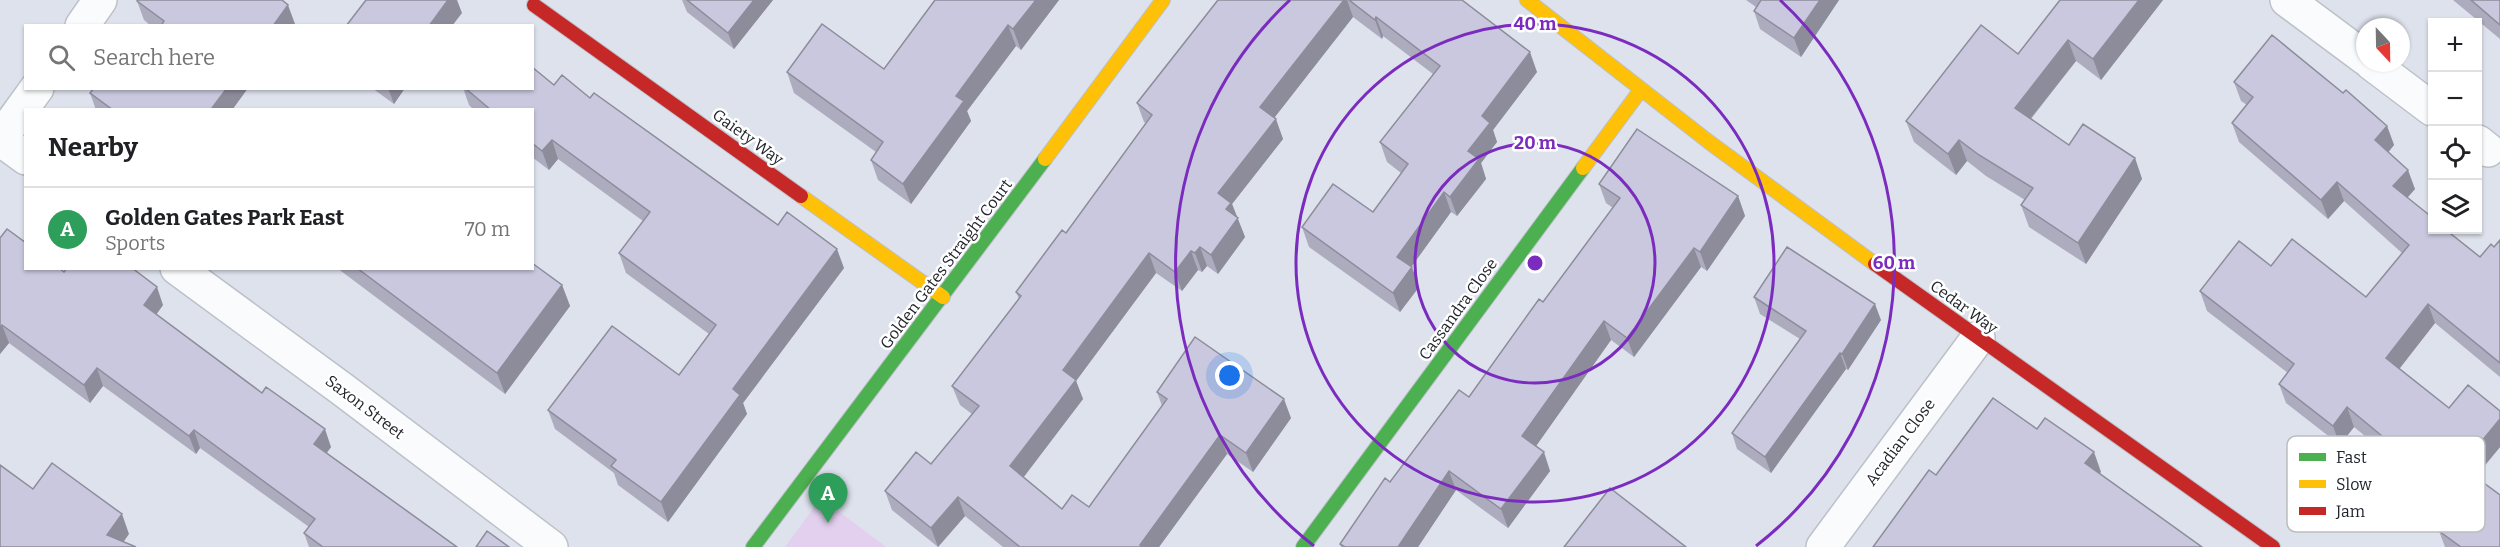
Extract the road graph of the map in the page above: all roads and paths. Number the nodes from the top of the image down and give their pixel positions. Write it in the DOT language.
graph roads {
  1 [pos="100,0"];
  2 [pos="1163,0"];
  3 [pos="1527,0"];
  4 [pos="2287,0"];
  5 [pos="534,5"];
  6 [pos="83,24"];
  7 [pos="2356,51"];
  8 [pos="2383,72"];
  9 [pos="36,90"];
  10 [pos="1640,91"];
  11 [pos="2428,105"];
  12 [pos="0,139"];
  13 [pos="24,157"];
  14 [pos="180,270"];
  15 [pos="943,297"];
  16 [pos="1978,338"];
  17 [pos="551,547"];
  18 [pos="753,547"];
  19 [pos="1303,547"];
  20 [pos="1823,547"];
  21 [pos="2273,547"];
  1 -- 6 [label="street"];
  2 -- 15 [label="street, Golden Gates Straight Court"];
  3 -- 10 [label="street, Cedar Way"];
  4 -- 7 [label="street"];
  5 -- 15 [label="street, Gaiety Way"];
  8 -- 11 [label="street"];
  9 -- 12 [label="street"];
  10 -- 16 [label="street, Cedar Way"];
  10 -- 19 [label="street, Cassandra Close"];
  12 -- 13 [label="street"];
  14 -- 17 [label="street, Saxon Street"];
  15 -- 18 [label="street, Golden Gates Straight Court"];
  16 -- 20 [label="street, Acadian Close"];
  16 -- 21 [label="street, Cedar Way"];
}
